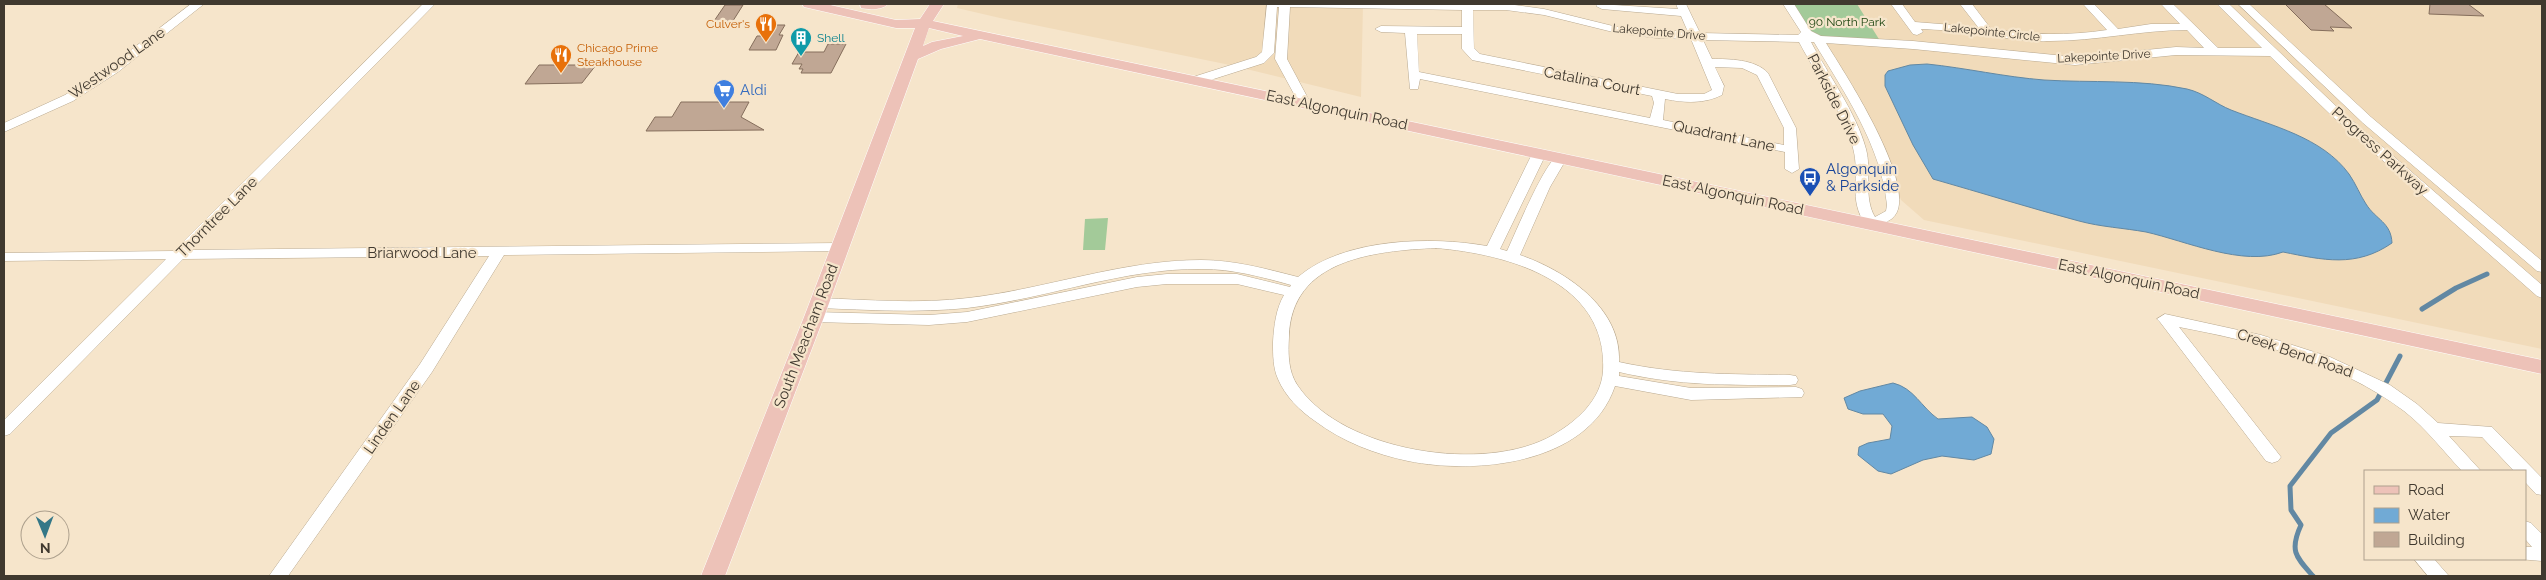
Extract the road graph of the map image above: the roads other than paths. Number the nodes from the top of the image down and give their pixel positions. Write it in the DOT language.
graph roads {
  1 [pos="198,4"];
  2 [pos="429,4"];
  3 [pos="809,4"];
  4 [pos="864,4"];
  5 [pos="881,4"];
  6 [pos="925,4"];
  7 [pos="937,4"];
  8 [pos="1272,4"];
  9 [pos="1278,4"];
  10 [pos="1285,4"];
  11 [pos="1789,4"];
  12 [pos="1897,4"];
  13 [pos="1966,4"];
  14 [pos="2088,4"];
  15 [pos="2167,4"];
  16 [pos="2223,4"];
  17 [pos="2243,4"];
  18 [pos="1467,5"];
  19 [pos="1602,6"];
  20 [pos="1634,6"];
  21 [pos="1683,8"];
  22 [pos="924,23"];
  23 [pos="1912,26"];
  24 [pos="2190,27"];
  25 [pos="1381,29"];
  26 [pos="1411,30"];
  27 [pos="1469,31"];
  28 [pos="1987,31"];
  29 [pos="2115,32"];
  30 [pos="1695,37"];
  31 [pos="1809,37"];
  32 [pos="994,38"];
  33 [pos="1926,46"];
  34 [pos="2214,51"];
  35 [pos="2272,52"];
  36 [pos="911,57"];
  37 [pos="1707,63"];
  38 [pos="1197,80"];
  39 [pos="1538,84"];
  40 [pos="1657,94"];
  41 [pos="1305,104"];
  42 [pos="1656,121"];
  43 [pos="4,128"];
  44 [pos="1792,150"];
  45 [pos="1540,154"];
  46 [pos="1560,158"];
  47 [pos="1792,169"];
  48 [pos="1871,224"];
  49 [pos="840,248"];
  50 [pos="1492,251"];
  51 [pos="498,253"];
  52 [pos="180,254"];
  53 [pos="1512,256"];
  54 [pos="4,257"];
  55 [pos="2542,268"];
  56 [pos="1298,288"];
  57 [pos="2542,293"];
  58 [pos="817,310"];
  59 [pos="2542,366"];
  60 [pos="1613,373"];
  61 [pos="1793,387"];
  62 [pos="2432,429"];
  63 [pos="4,430"];
  64 [pos="2272,457"];
  65 [pos="2471,470"];
  66 [pos="2524,470"];
  67 [pos="2526,472"];
  68 [pos="2542,489"];
  69 [pos="2526,529"];
  70 [pos="2542,546"];
  71 [pos="2526,554"];
  72 [pos="2542,554"];
  73 [pos="2424,560"];
  74 [pos="278,576"];
  75 [pos="714,576"];
  76 [pos="2440,576"];
  1 -- 43 [label="street, Westwood Lane"];
  2 -- 52 [label="street, Thorntree Lane"];
  3 -- 22 [label="main road, East Algonquin Road"];
  4 -- 5 [label="main road"];
  4 -- 22 [label="main road, East Algonquin Road"];
  6 -- 22 [label="main road"];
  7 -- 22 [label="main road"];
  8 -- 38 [label="street"];
  9 -- 10 [label="street, Lakepointe Drive"];
  10 -- 18 [label="street, Lakepointe Drive"];
  10 -- 41 [label="street"];
  11 -- 31 [label="street, Parkside Drive"];
  12 -- 23 [label="street"];
  13 -- 28 [label="street"];
  14 -- 29 [label="street"];
  15 -- 24 [label="street"];
  16 -- 35 [label="street, Progress Parkway"];
  17 -- 55 [label="street, Progress Parkway"];
  18 -- 27 [label="street"];
  18 -- 30 [label="street, Lakepointe Drive"];
  19 -- 20 [label="street"];
  20 -- 21 [label="street"];
  21 -- 30 [label="street"];
  22 -- 32 [label="main road, East Algonquin Road"];
  22 -- 36 [label="main road, South Meacham Road"];
  23 -- 28 [label="street, Lakepointe Circle"];
  23 -- 33 [label="street"];
  24 -- 29 [label="street, Lakepointe Circle"];
  24 -- 34 [label="street"];
  25 -- 26 [label="street"];
  26 -- 27 [label="street"];
  26 -- 39 [label="street, Quadrant Lane"];
  27 -- 39 [label="street, Catalina Court"];
  28 -- 29 [label="street, Lakepointe Circle"];
  30 -- 31 [label="street, Lakepointe Drive"];
  30 -- 37 [label="street"];
  31 -- 33 [label="street, Lakepointe Drive"];
  31 -- 48 [label="street, Parkside Drive"];
  31 -- 48 [label="street, Parkside Drive"];
  32 -- 36 [label="main road"];
  32 -- 38 [label="main road, East Algonquin Road"];
  33 -- 34 [label="street, Lakepointe Drive"];
  34 -- 35 [label="street, Lakepointe Drive"];
  35 -- 57 [label="street, Progress Parkway"];
  36 -- 49 [label="main road, South Meacham Road"];
  37 -- 40 [label="street, Catalina Court"];
  37 -- 44 [label="street, Quadrant Lane"];
  38 -- 41 [label="main road, East Algonquin Road"];
  39 -- 40 [label="street, Catalina Court"];
  39 -- 42 [label="street, Quadrant Lane"];
  40 -- 42 [label="street, Quadrant Lane"];
  41 -- 45 [label="main road, East Algonquin Road"];
  42 -- 44 [label="street, Quadrant Lane"];
  44 -- 47 [label="street, Quadrant Lane"];
  45 -- 46 [label="main road, East Algonquin Road"];
  45 -- 50 [label="street"];
  46 -- 48 [label="main road, East Algonquin Road"];
  46 -- 53 [label="street"];
  48 -- 59 [label="main road, East Algonquin Road"];
  49 -- 51 [label="street, Briarwood Lane"];
  49 -- 58 [label="main road, South Meacham Road"];
  50 -- 53 [label="street"];
  50 -- 56 [label="street"];
  51 -- 52 [label="street, Briarwood Lane"];
  51 -- 74 [label="street, Linden Lane"];
  52 -- 54 [label="street, Briarwood Lane"];
  52 -- 63 [label="street, Thorntree Lane"];
  53 -- 60 [label="street"];
  56 -- 58 [label="street"];
  56 -- 60 [label="street"];
  58 -- 75 [label="main road, South Meacham Road"];
  60 -- 61 [label="street"];
  62 -- 64 [label="street, Creek Bend Road"];
  62 -- 65 [label="street, Creek Bend Road"];
  62 -- 66 [label="street"];
  67 -- 68 [label="street"];
  69 -- 70 [label="street"];
  71 -- 72 [label="street"];
  73 -- 76 [label="street"];
}
